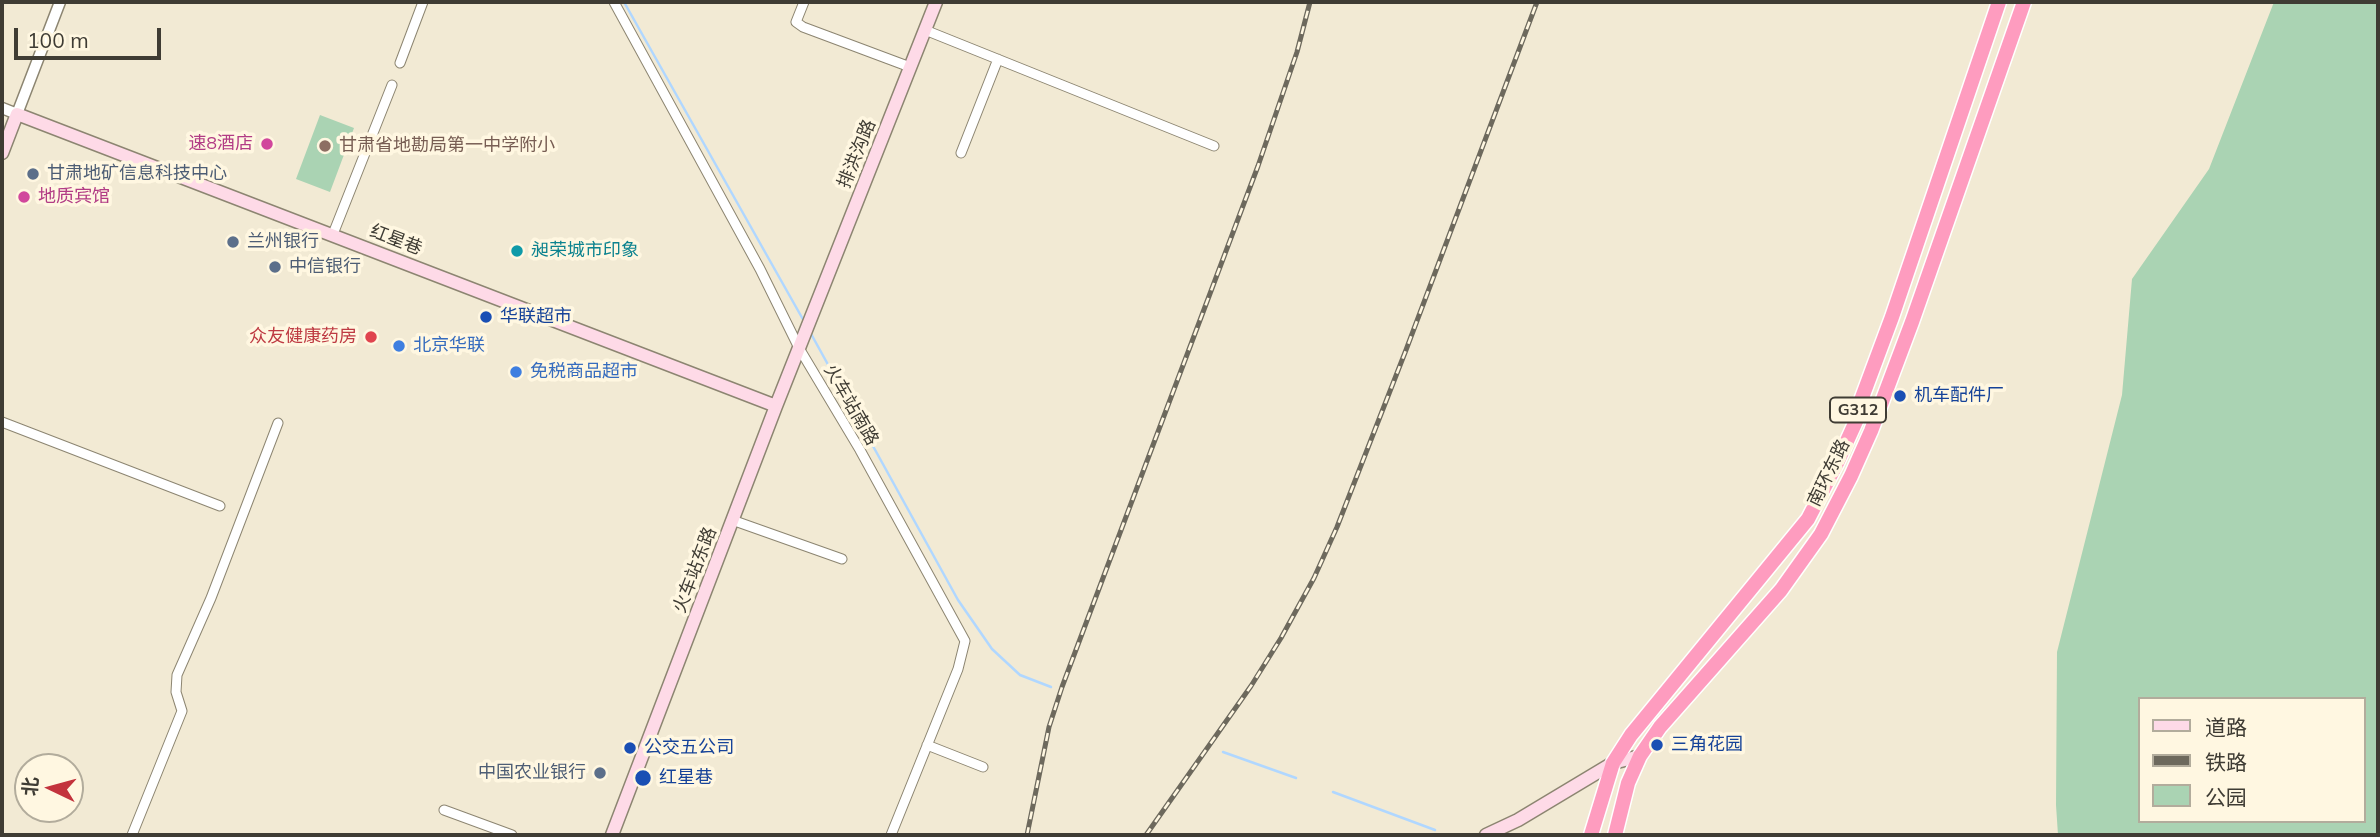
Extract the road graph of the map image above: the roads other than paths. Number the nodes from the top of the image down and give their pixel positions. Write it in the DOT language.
graph roads {
  1 [pos="60,2"];
  2 [pos="423,2"];
  3 [pos="614,2"];
  4 [pos="804,2"];
  5 [pos="936,2"];
  6 [pos="1999,2"];
  7 [pos="2024,2"];
  8 [pos="925,30"];
  9 [pos="998,60"];
  10 [pos="400,63"];
  11 [pos="910,68"];
  12 [pos="392,85"];
  13 [pos="2,108"];
  14 [pos="18,114"];
  15 [pos="1214,146"];
  16 [pos="2,153"];
  17 [pos="961,153"];
  18 [pos="333,234"];
  19 [pos="811,318"];
  20 [pos="801,344"];
  21 [pos="776,406"];
  22 [pos="2,422"];
  23 [pos="278,423"];
  24 [pos="220,506"];
  25 [pos="733,520"];
  26 [pos="842,559"];
  27 [pos="927,745"];
  28 [pos="1640,756"];
  29 [pos="1613,763"];
  30 [pos="984,767"];
  31 [pos="444,810"];
  32 [pos="132,835"];
  33 [pos="512,835"];
  34 [pos="612,835"];
  35 [pos="891,835"];
  36 [pos="1486,835"];
  37 [pos="1591,835"];
  38 [pos="1615,835"];
  1 -- 14 [label="street"];
  2 -- 10 [label="street"];
  3 -- 20 [label="street, 火车站南路"];
  4 -- 11 [label="street"];
  5 -- 8 [label="main road, 排洪沟路"];
  6 -- 29 [label="highway, 南环东路 / G312"];
  7 -- 28 [label="highway, 南环东路 / G312"];
  8 -- 9 [label="street"];
  8 -- 11 [label="main road, 排洪沟路"];
  9 -- 15 [label="street"];
  9 -- 17 [label="street"];
  11 -- 19 [label="main road, 排洪沟路"];
  12 -- 18 [label="street"];
  13 -- 14 [label="street, 红星巷"];
  14 -- 16 [label="main road"];
  14 -- 18 [label="main road, 红星巷"];
  18 -- 21 [label="main road, 红星巷"];
  19 -- 20 [label="main road, 火车站东路"];
  20 -- 21 [label="main road, 火车站东路"];
  20 -- 27 [label="street, 火车站南路"];
  21 -- 25 [label="main road, 火车站东路"];
  22 -- 24 [label="street"];
  23 -- 32 [label="street"];
  25 -- 26 [label="street"];
  25 -- 34 [label="main road, 火车站东路"];
  27 -- 30 [label="street"];
  27 -- 35 [label="street, 火车站南路"];
  28 -- 29 [label="main road"];
  28 -- 38 [label="highway, 南环东路 / G312"];
  29 -- 36 [label="main road"];
  29 -- 37 [label="highway, 南环东路 / G312"];
  31 -- 33 [label="street"];
}
